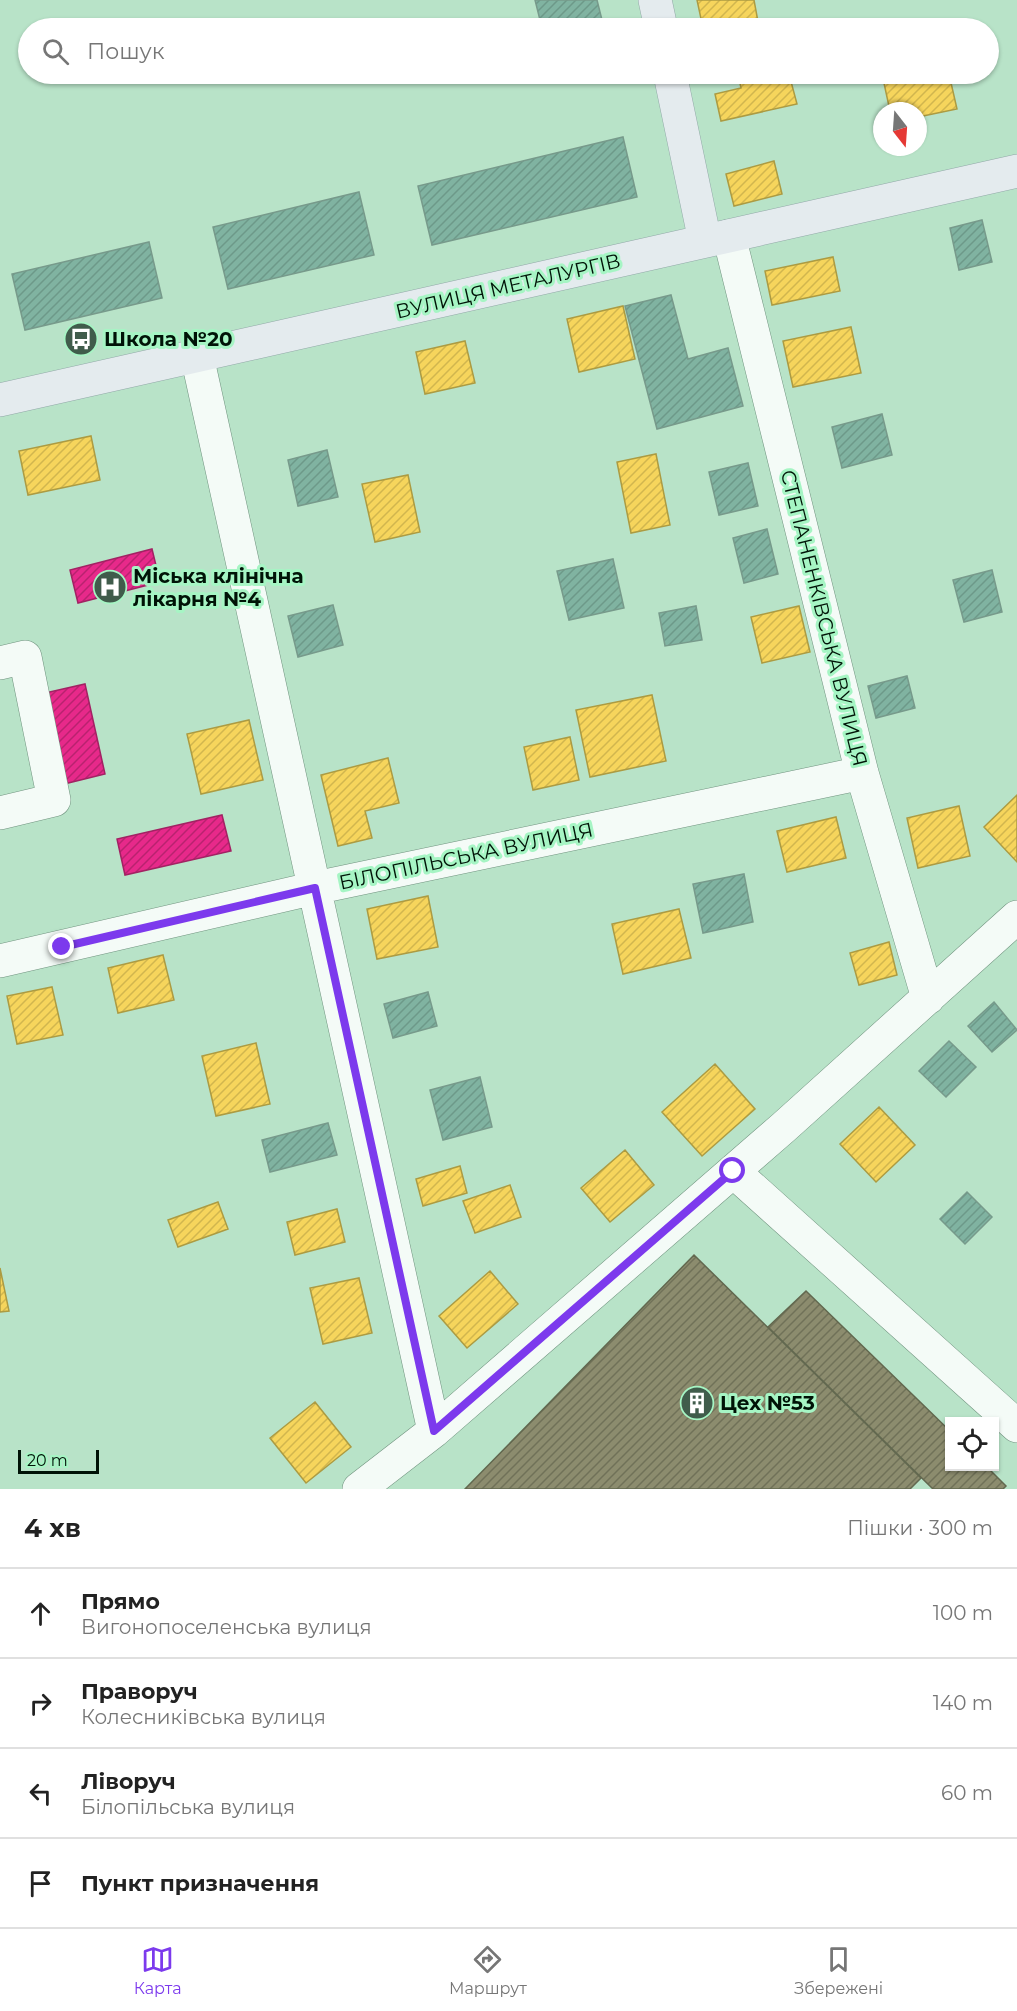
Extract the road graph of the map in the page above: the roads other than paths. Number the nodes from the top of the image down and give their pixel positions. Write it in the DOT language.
graph roads {
  1 [pos="655,0"];
  2 [pos="659,18"];
  3 [pos="673,84"];
  4 [pos="1017,171"];
  5 [pos="717,239"];
  6 [pos="197,356"];
  7 [pos="0,400"];
  8 [pos="0,663"];
  9 [pos="862,773"];
  10 [pos="0,813"];
  11 [pos="315,888"];
  12 [pos="1017,917"];
  13 [pos="0,961"];
  14 [pos="928,998"];
  15 [pos="733,1171"];
  16 [pos="1017,1426"];
  17 [pos="434,1431"];
  18 [pos="359,1489"];
  1 -- 2 [label="main road"];
  3 -- 5 [label="main road, СТЕПАНЕНКІВСЬКА ВУЛИЦЯ"];
  4 -- 5 [label="main road, ВУЛИЦЯ МЕТАЛУРГІВ"];
  5 -- 6 [label="main road, ВУЛИЦЯ МЕТАЛУРГІВ"];
  5 -- 9 [label="street, СТЕПАНЕНКІВСЬКА ВУЛИЦЯ"];
  6 -- 7 [label="main road, ВУЛИЦЯ МЕТАЛУРГІВ"];
  6 -- 11 [label="street"];
  8 -- 10 [label="street"];
  9 -- 11 [label="street, БІЛОПІЛЬСЬКА ВУЛИЦЯ"];
  9 -- 14 [label="street, СТЕПАНЕНКІВСЬКА ВУЛИЦЯ"];
  11 -- 13 [label="street, БІЛОПІЛЬСЬКА ВУЛИЦЯ"];
  11 -- 17 [label="street"];
  12 -- 14 [label="street"];
  14 -- 15 [label="street"];
  15 -- 16 [label="street"];
  15 -- 17 [label="street"];
  17 -- 18 [label="street"];
}
